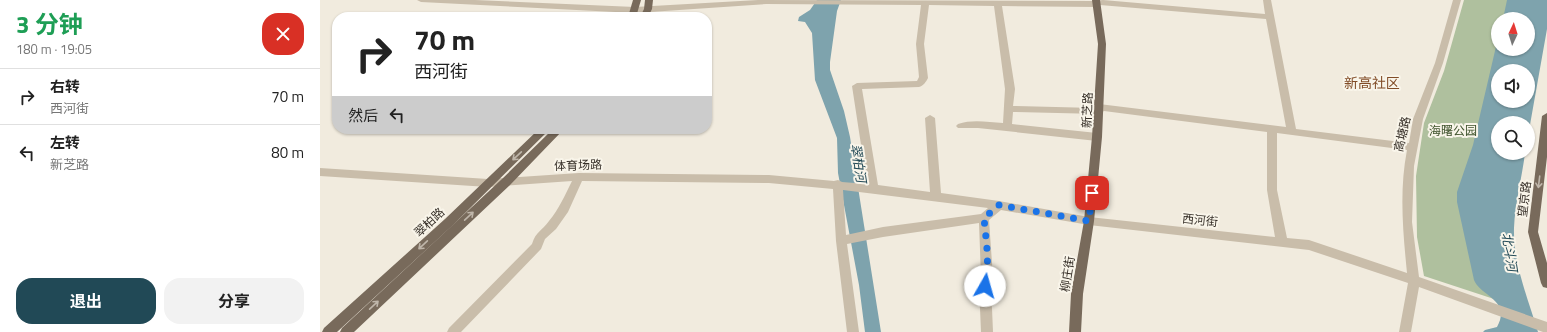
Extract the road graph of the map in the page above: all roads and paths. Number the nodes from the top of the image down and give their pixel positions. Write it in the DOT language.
graph roads {
  1 [pos="421,0"];
  2 [pos="637,0"];
  3 [pos="649,0"];
  4 [pos="1267,0"];
  5 [pos="1457,0"];
  6 [pos="886,2"];
  7 [pos="1097,2"];
  8 [pos="924,4"];
  9 [pos="998,4"];
  10 [pos="618,12"];
  11 [pos="634,12"];
  12 [pos="646,12"];
  13 [pos="655,12"];
  14 [pos="1270,17"];
  15 [pos="1008,109"];
  16 [pos="1099,109"];
  17 [pos="1547,116"];
  18 [pos="930,118"];
  19 [pos="961,126"];
  20 [pos="1007,127"];
  21 [pos="1272,129"];
  22 [pos="1292,132"];
  23 [pos="540,134"];
  24 [pos="554,134"];
  25 [pos="1098,137"];
  26 [pos="1412,147"];
  27 [pos="320,172"];
  28 [pos="579,178"];
  29 [pos="506,182"];
  30 [pos="488,183"];
  31 [pos="838,184"];
  32 [pos="873,188"];
  33 [pos="936,197"];
  34 [pos="999,205"];
  35 [pos="984,218"];
  36 [pos="1089,221"];
  37 [pos="846,240"];
  38 [pos="1282,242"];
  39 [pos="1414,280"];
  40 [pos="1547,283"];
  41 [pos="1547,328"];
  42 [pos="328,332"];
  43 [pos="346,332"];
  44 [pos="453,332"];
  45 [pos="853,332"];
  46 [pos="987,332"];
  47 [pos="1075,332"];
  48 [pos="1405,332"];
  1 -- 10 [label="street"];
  2 -- 11 [label="main road"];
  3 -- 12 [label="main road"];
  4 -- 14 [label="street"];
  5 -- 26 [label="street, 高塘路"];
  6 -- 8 [label="street"];
  6 -- 13 [label="street"];
  7 -- 9 [label="street"];
  7 -- 14 [label="street"];
  7 -- 16 [label="main road, 新芝路"];
  8 -- 9 [label="street"];
  8 -- 32 [label="street"];
  9 -- 15 [label="street"];
  14 -- 22 [label="street"];
  15 -- 16 [label="street"];
  15 -- 20 [label="street"];
  16 -- 21 [label="street"];
  16 -- 25 [label="main road, 新芝路"];
  17 -- 40 [label="main road, 望京路, one-way"];
  18 -- 33 [label="street"];
  19 -- 20 [label="street"];
  20 -- 25 [label="street"];
  21 -- 22 [label="street"];
  21 -- 38 [label="street"];
  22 -- 26 [label="street"];
  23 -- 30 [label="main road, 翠柏路, one-way"];
  24 -- 29 [label="main road, 翠柏路"];
  25 -- 36 [label="main road, 新芝路"];
  26 -- 39 [label="street, 高塘路"];
  27 -- 30 [label="street, 体育场路"];
  28 -- 29 [label="street, 体育场路"];
  28 -- 31 [label="street, 体育场路"];
  28 -- 44 [label="street"];
  29 -- 30 [label="street, 体育场路"];
  43 -- 29 [label="main road, 翠柏路, one-way"];
  30 -- 42 [label="main road, 翠柏路, one-way"];
  31 -- 32 [label="street, 体育场路"];
  31 -- 37 [label="street"];
  32 -- 33 [label="street, 西河街"];
  33 -- 34 [label="street, 西河街"];
  34 -- 35 [label="street"];
  34 -- 36 [label="street, 西河街"];
  35 -- 37 [label="street"];
  35 -- 46 [label="street"];
  36 -- 38 [label="street, 西河街"];
  36 -- 47 [label="main road, 柳庄街"];
  37 -- 45 [label="street"];
  38 -- 39 [label="street, 西河街"];
  39 -- 41 [label="street, 西河街"];
  39 -- 48 [label="street, 高塘路"];
}
